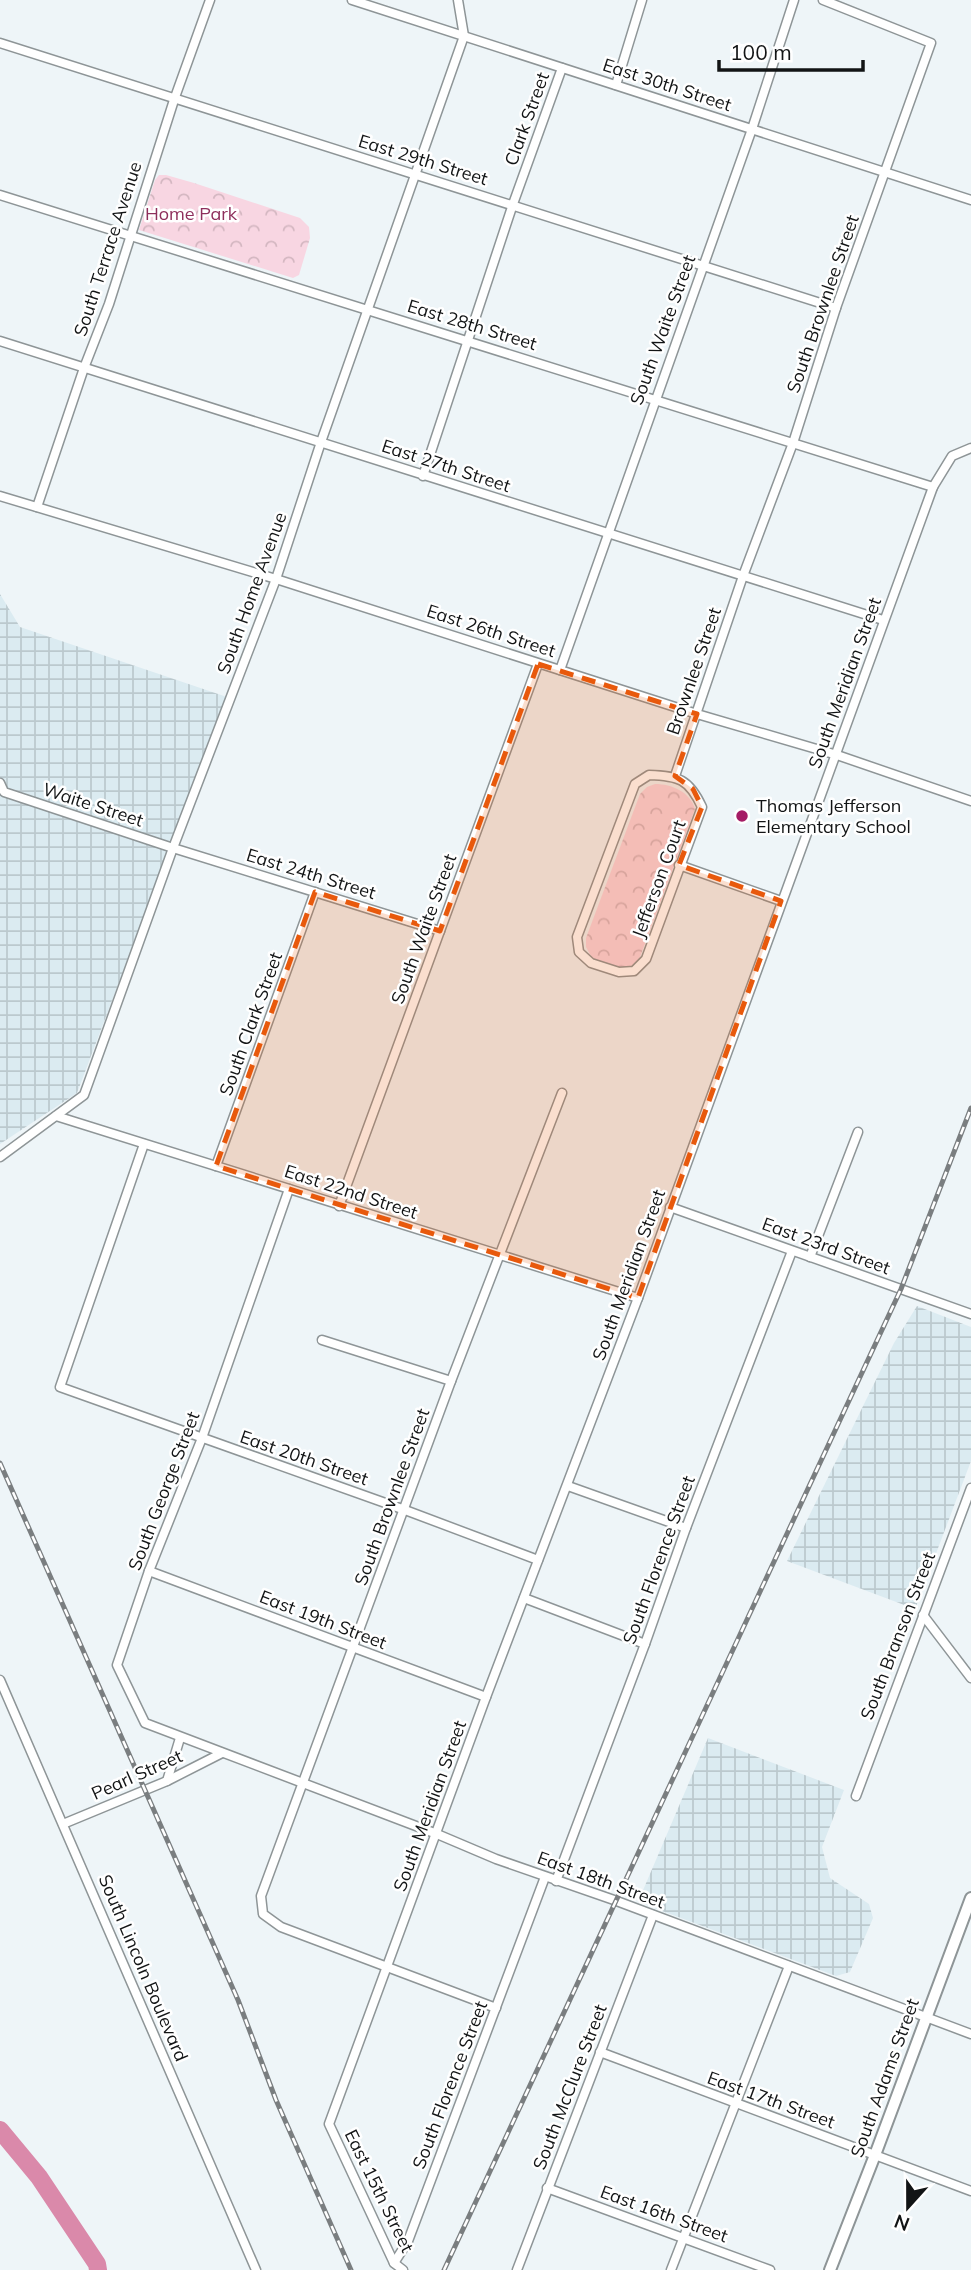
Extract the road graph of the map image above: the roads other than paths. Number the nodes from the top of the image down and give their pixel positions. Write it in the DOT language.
graph roads {
  1 [pos="210,0"];
  2 [pos="352,0"];
  3 [pos="458,0"];
  4 [pos="642,0"];
  5 [pos="794,0"];
  6 [pos="823,0"];
  7 [pos="464,36"];
  8 [pos="0,43"];
  9 [pos="562,68"];
  10 [pos="616,85"];
  11 [pos="174,100"];
  12 [pos="752,129"];
  13 [pos="886,173"];
  14 [pos="416,175"];
  15 [pos="0,195"];
  16 [pos="971,200"];
  17 [pos="513,204"];
  18 [pos="132,236"];
  19 [pos="703,265"];
  20 [pos="836,308"];
  21 [pos="369,309"];
  22 [pos="467,339"];
  23 [pos="0,341"];
  24 [pos="84,368"];
  25 [pos="655,398"];
  26 [pos="321,442"];
  27 [pos="793,443"];
  28 [pos="971,448"];
  29 [pos="423,476"];
  30 [pos="933,487"];
  31 [pos="0,496"];
  32 [pos="37,507"];
  33 [pos="610,533"];
  34 [pos="743,576"];
  35 [pos="276,579"];
  36 [pos="883,620"];
  37 [pos="538,664"];
  38 [pos="560,670"];
  39 [pos="697,714"];
  40 [pos="836,755"];
  41 [pos="675,776"];
  42 [pos="0,783"];
  43 [pos="971,801"];
  44 [pos="173,848"];
  45 [pos="679,865"];
  46 [pos="315,892"];
  47 [pos="781,901"];
  48 [pos="440,931"];
  49 [pos="562,1093"];
  50 [pos="56,1116"];
  51 [pos="858,1132"];
  52 [pos="144,1144"];
  53 [pos="0,1157"];
  54 [pos="216,1166"];
  55 [pos="289,1189"];
  56 [pos="339,1206"];
  57 [pos="670,1207"];
  58 [pos="792,1251"];
  59 [pos="500,1255"];
  60 [pos="810,1257"];
  61 [pos="638,1298"];
  62 [pos="971,1314"];
  63 [pos="322,1340"];
  64 [pos="451,1381"];
  65 [pos="202,1438"];
  66 [pos="568,1486"];
  67 [pos="971,1488"];
  68 [pos="405,1510"];
  69 [pos="686,1528"];
  70 [pos="538,1560"];
  71 [pos="149,1571"];
  72 [pos="524,1598"];
  73 [pos="923,1615"];
  74 [pos="645,1644"];
  75 [pos="352,1648"];
  76 [pos="971,1678"];
  77 [pos="0,1680"];
  78 [pos="486,1698"];
  79 [pos="180,1738"];
  80 [pos="222,1754"];
  81 [pos="167,1781"];
  82 [pos="302,1784"];
  83 [pos="856,1796"];
  84 [pos="63,1824"];
  85 [pos="437,1834"];
  86 [pos="545,1877"];
  87 [pos="556,1881"];
  88 [pos="971,1898"];
  89 [pos="653,1915"];
  90 [pos="386,1966"];
  91 [pos="789,1966"];
  92 [pos="496,2008"];
  93 [pos="926,2017"];
  94 [pos="971,2034"];
  95 [pos="600,2052"];
  96 [pos="736,2103"];
  97 [pos="329,2124"];
  98 [pos="876,2155"];
  99 [pos="547,2188"];
  100 [pos="971,2191"];
  101 [pos="683,2238"];
  102 [pos="394,2263"];
  103 [pos="256,2270"];
  104 [pos="403,2270"];
  105 [pos="517,2270"];
  106 [pos="671,2270"];
  107 [pos="770,2270"];
  108 [pos="830,2270"];
  1 -- 11 [label="street, South Terrace Avenue"];
  2 -- 7 [label="street, East 30th Street"];
  3 -- 7 [label="street, South Home Avenue"];
  4 -- 10 [label="street"];
  5 -- 12 [label="street, South Waite Street"];
  6 -- 13 [label="street, South Brownlee Street"];
  7 -- 9 [label="street, East 30th Street"];
  7 -- 14 [label="street, South Home Avenue"];
  8 -- 11 [label="street, East 29th Street"];
  9 -- 10 [label="street, East 30th Street"];
  9 -- 17 [label="street, Clark Street"];
  10 -- 12 [label="street, East 30th Street"];
  11 -- 14 [label="street, East 29th Street"];
  11 -- 18 [label="street, South Terrace Avenue"];
  12 -- 13 [label="street, East 30th Street"];
  12 -- 19 [label="street, South Waite Street"];
  13 -- 16 [label="street, East 30th Street"];
  13 -- 20 [label="street, South Brownlee Street"];
  14 -- 17 [label="street, East 29th Street"];
  14 -- 21 [label="street, South Home Avenue"];
  15 -- 18 [label="street, East 28th Street"];
  17 -- 19 [label="street, East 29th Street"];
  17 -- 22 [label="street, Clark Street"];
  18 -- 21 [label="street, East 28th Street"];
  18 -- 24 [label="street, South Terrace Avenue"];
  19 -- 20 [label="street, East 29th Street"];
  19 -- 25 [label="street, South Waite Street"];
  20 -- 27 [label="street, South Brownlee Street"];
  21 -- 22 [label="street, East 28th Street"];
  21 -- 26 [label="street, South Home Avenue"];
  22 -- 25 [label="street, East 28th Street"];
  22 -- 29 [label="street"];
  23 -- 24 [label="street, East 27th Street"];
  24 -- 26 [label="street, East 27th Street"];
  24 -- 32 [label="street, South Terrace Avenue"];
  25 -- 27 [label="street, East 28th Street"];
  25 -- 33 [label="street, South Waite Street"];
  26 -- 29 [label="street, East 27th Street"];
  26 -- 35 [label="street, South Home Avenue"];
  27 -- 30 [label="street, East 28th Street"];
  27 -- 34 [label="street, South Brownlee Street"];
  28 -- 30 [label="street, South Meridian Street"];
  29 -- 33 [label="street, East 27th Street"];
  30 -- 36 [label="street, South Meridian Street"];
  31 -- 32 [label="street, East 26th Street"];
  32 -- 35 [label="street, East 26th Street"];
  33 -- 34 [label="street, East 27th Street"];
  33 -- 38 [label="street, South Waite Street"];
  34 -- 36 [label="street, East 27th Street"];
  34 -- 39 [label="street, Brownlee Street"];
  35 -- 37 [label="street, East 26th Street"];
  35 -- 44 [label="street, South Home Avenue"];
  36 -- 40 [label="street, South Meridian Street"];
  37 -- 38 [label="street, East 26th Street"];
  37 -- 48 [label="street, South Waite Street"];
  38 -- 39 [label="street, East 26th Street"];
  39 -- 40 [label="street, East 26th Street"];
  39 -- 41 [label="street, Brownlee Street"];
  40 -- 43 [label="street, East 26th Street"];
  40 -- 47 [label="street, South Meridian Street"];
  41 -- 45 [label="street, Jefferson Court"];
  41 -- 45 [label="street, Jefferson Court"];
  42 -- 44 [label="street, Waite Street"];
  44 -- 46 [label="street, East 24th Street"];
  44 -- 50 [label="street, South Home Avenue"];
  45 -- 47 [label="street"];
  46 -- 48 [label="street, East 24th Street"];
  46 -- 54 [label="street, South Clark Street"];
  47 -- 57 [label="street, South Meridian Street"];
  48 -- 56 [label="street, South Waite Street"];
  49 -- 59 [label="street, South Brownlee Street"];
  50 -- 52 [label="street, East 22nd Street"];
  50 -- 53 [label="street, South Home Avenue"];
  51 -- 60 [label="street"];
  52 -- 54 [label="street, East 22nd Street"];
  52 -- 65 [label="street, East 20th Street"];
  54 -- 55 [label="street, East 22nd Street"];
  55 -- 56 [label="street, East 22nd Street"];
  55 -- 65 [label="street, South George Street"];
  56 -- 59 [label="street, East 22nd Street"];
  57 -- 58 [label="street, East 23rd Street"];
  57 -- 61 [label="street, South Meridian Street"];
  58 -- 60 [label="street, East 23rd Street"];
  58 -- 69 [label="street, South Florence Street"];
  59 -- 61 [label="street, East 22nd Street"];
  59 -- 64 [label="street, South Brownlee Street"];
  60 -- 62 [label="street, East 23rd Street"];
  61 -- 66 [label="street, South Meridian Street"];
  63 -- 64 [label="street"];
  64 -- 68 [label="street, South Brownlee Street"];
  65 -- 68 [label="street, East 20th Street"];
  65 -- 71 [label="street, South George Street"];
  66 -- 69 [label="street"];
  66 -- 70 [label="street, South Meridian Street"];
  67 -- 73 [label="street, South Branson Street"];
  68 -- 70 [label="street, East 20th Street"];
  68 -- 75 [label="street, South Brownlee Street"];
  69 -- 74 [label="street, South Florence Street"];
  70 -- 72 [label="street, South Meridian Street"];
  71 -- 75 [label="street, East 19th Street"];
  71 -- 79 [label="street, South George Street"];
  72 -- 74 [label="street"];
  72 -- 78 [label="street, South Meridian Street"];
  73 -- 76 [label="street"];
  73 -- 83 [label="street, South Branson Street"];
  74 -- 87 [label="street, South Florence Street"];
  75 -- 78 [label="street, East 19th Street"];
  75 -- 82 [label="street, South Brownlee Street"];
  77 -- 84 [label="street, South Lincoln Boulevard"];
  78 -- 85 [label="street, South Meridian Street"];
  79 -- 80 [label="street, South George Street"];
  79 -- 81 [label="street"];
  80 -- 81 [label="street, Pearl Street"];
  80 -- 82 [label="street, East 18th Street"];
  81 -- 84 [label="street, Pearl Street"];
  82 -- 85 [label="street, East 18th Street"];
  82 -- 90 [label="street, South Brownlee Street"];
  84 -- 103 [label="street, South Lincoln Boulevard"];
  85 -- 86 [label="street, East 18th Street"];
  85 -- 90 [label="street, South Meridian Street"];
  86 -- 87 [label="street, East 18th Street"];
  86 -- 92 [label="street, South Florence Street"];
  87 -- 89 [label="street, East 18th Street"];
  88 -- 93 [label="main road, South Adams Street"];
  89 -- 91 [label="street, East 18th Street"];
  89 -- 95 [label="street, South McClure Street"];
  90 -- 92 [label="street"];
  90 -- 97 [label="street, South Meridian Street"];
  91 -- 93 [label="street, East 18th Street"];
  91 -- 96 [label="street"];
  92 -- 102 [label="street, South Florence Street"];
  93 -- 94 [label="street, East 18th Street"];
  93 -- 98 [label="main road, South Adams Street"];
  95 -- 96 [label="street, East 17th Street"];
  95 -- 99 [label="street, South McClure Street"];
  96 -- 98 [label="street, East 17th Street"];
  96 -- 101 [label="street"];
  97 -- 102 [label="street, East 15th Street"];
  98 -- 100 [label="street, East 17th Street"];
  98 -- 108 [label="main road, South Adams Street"];
  99 -- 101 [label="street, East 16th Street"];
  99 -- 105 [label="street, South McClure Street"];
  101 -- 106 [label="street"];
  101 -- 107 [label="street, East 16th Street"];
  102 -- 104 [label="street, East 15th Street"];
}
